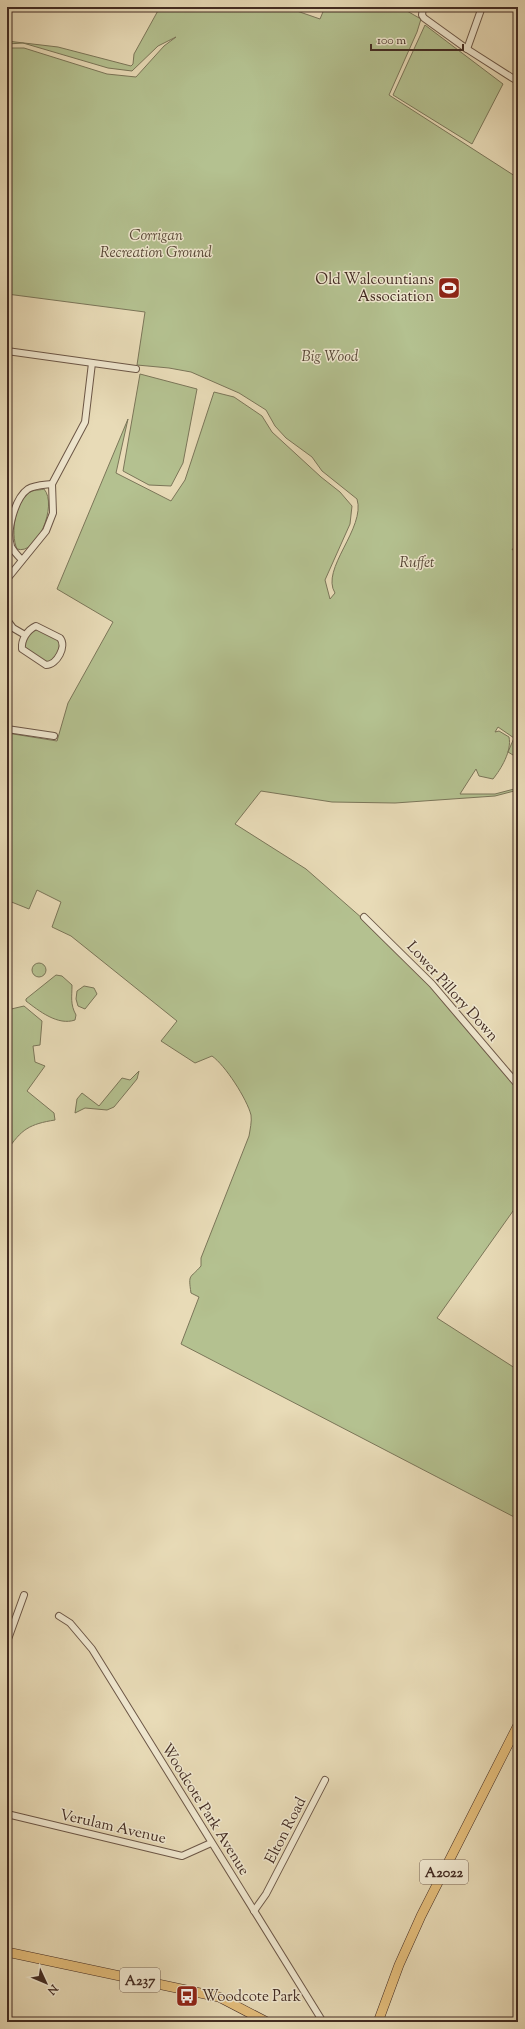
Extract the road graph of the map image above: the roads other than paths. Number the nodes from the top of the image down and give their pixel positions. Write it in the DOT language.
graph roads {
  1 [pos="423,7"];
  2 [pos="482,7"];
  3 [pos="467,49"];
  4 [pos="518,78"];
  5 [pos="7,351"];
  6 [pos="92,363"];
  7 [pos="136,369"];
  8 [pos="52,484"];
  9 [pos="10,519"];
  10 [pos="22,560"];
  11 [pos="7,578"];
  12 [pos="7,620"];
  13 [pos="25,635"];
  14 [pos="7,729"];
  15 [pos="54,736"];
  16 [pos="364,917"];
  17 [pos="518,1085"];
  18 [pos="24,1595"];
  19 [pos="59,1616"];
  20 [pos="7,1642"];
  21 [pos="518,1725"];
  22 [pos="325,1780"];
  23 [pos="7,1814"];
  24 [pos="211,1843"];
  25 [pos="254,1911"];
  26 [pos="7,1952"];
  27 [pos="267,2022"];
  28 [pos="323,2022"];
  29 [pos="378,2022"];
  1 -- 3 [label="street"];
  2 -- 3 [label="street"];
  3 -- 4 [label="street"];
  5 -- 6 [label="street"];
  6 -- 7 [label="street"];
  6 -- 8 [label="street"];
  8 -- 9 [label="street"];
  8 -- 10 [label="street"];
  9 -- 10 [label="street"];
  10 -- 11 [label="street"];
  12 -- 13 [label="street"];
  13 -- 13 [label="street"];
  14 -- 15 [label="street"];
  16 -- 17 [label="street, Lower Pillory Down"];
  18 -- 20 [label="street"];
  19 -- 24 [label="street, Woodcote Park Avenue"];
  21 -- 29 [label="main road, A2022"];
  22 -- 25 [label="street, Elton Road"];
  23 -- 24 [label="street, Verulam Avenue"];
  24 -- 25 [label="street, Woodcote Park Avenue"];
  25 -- 28 [label="street, Woodcote Park Avenue"];
  26 -- 27 [label="main road, A237"];
}
